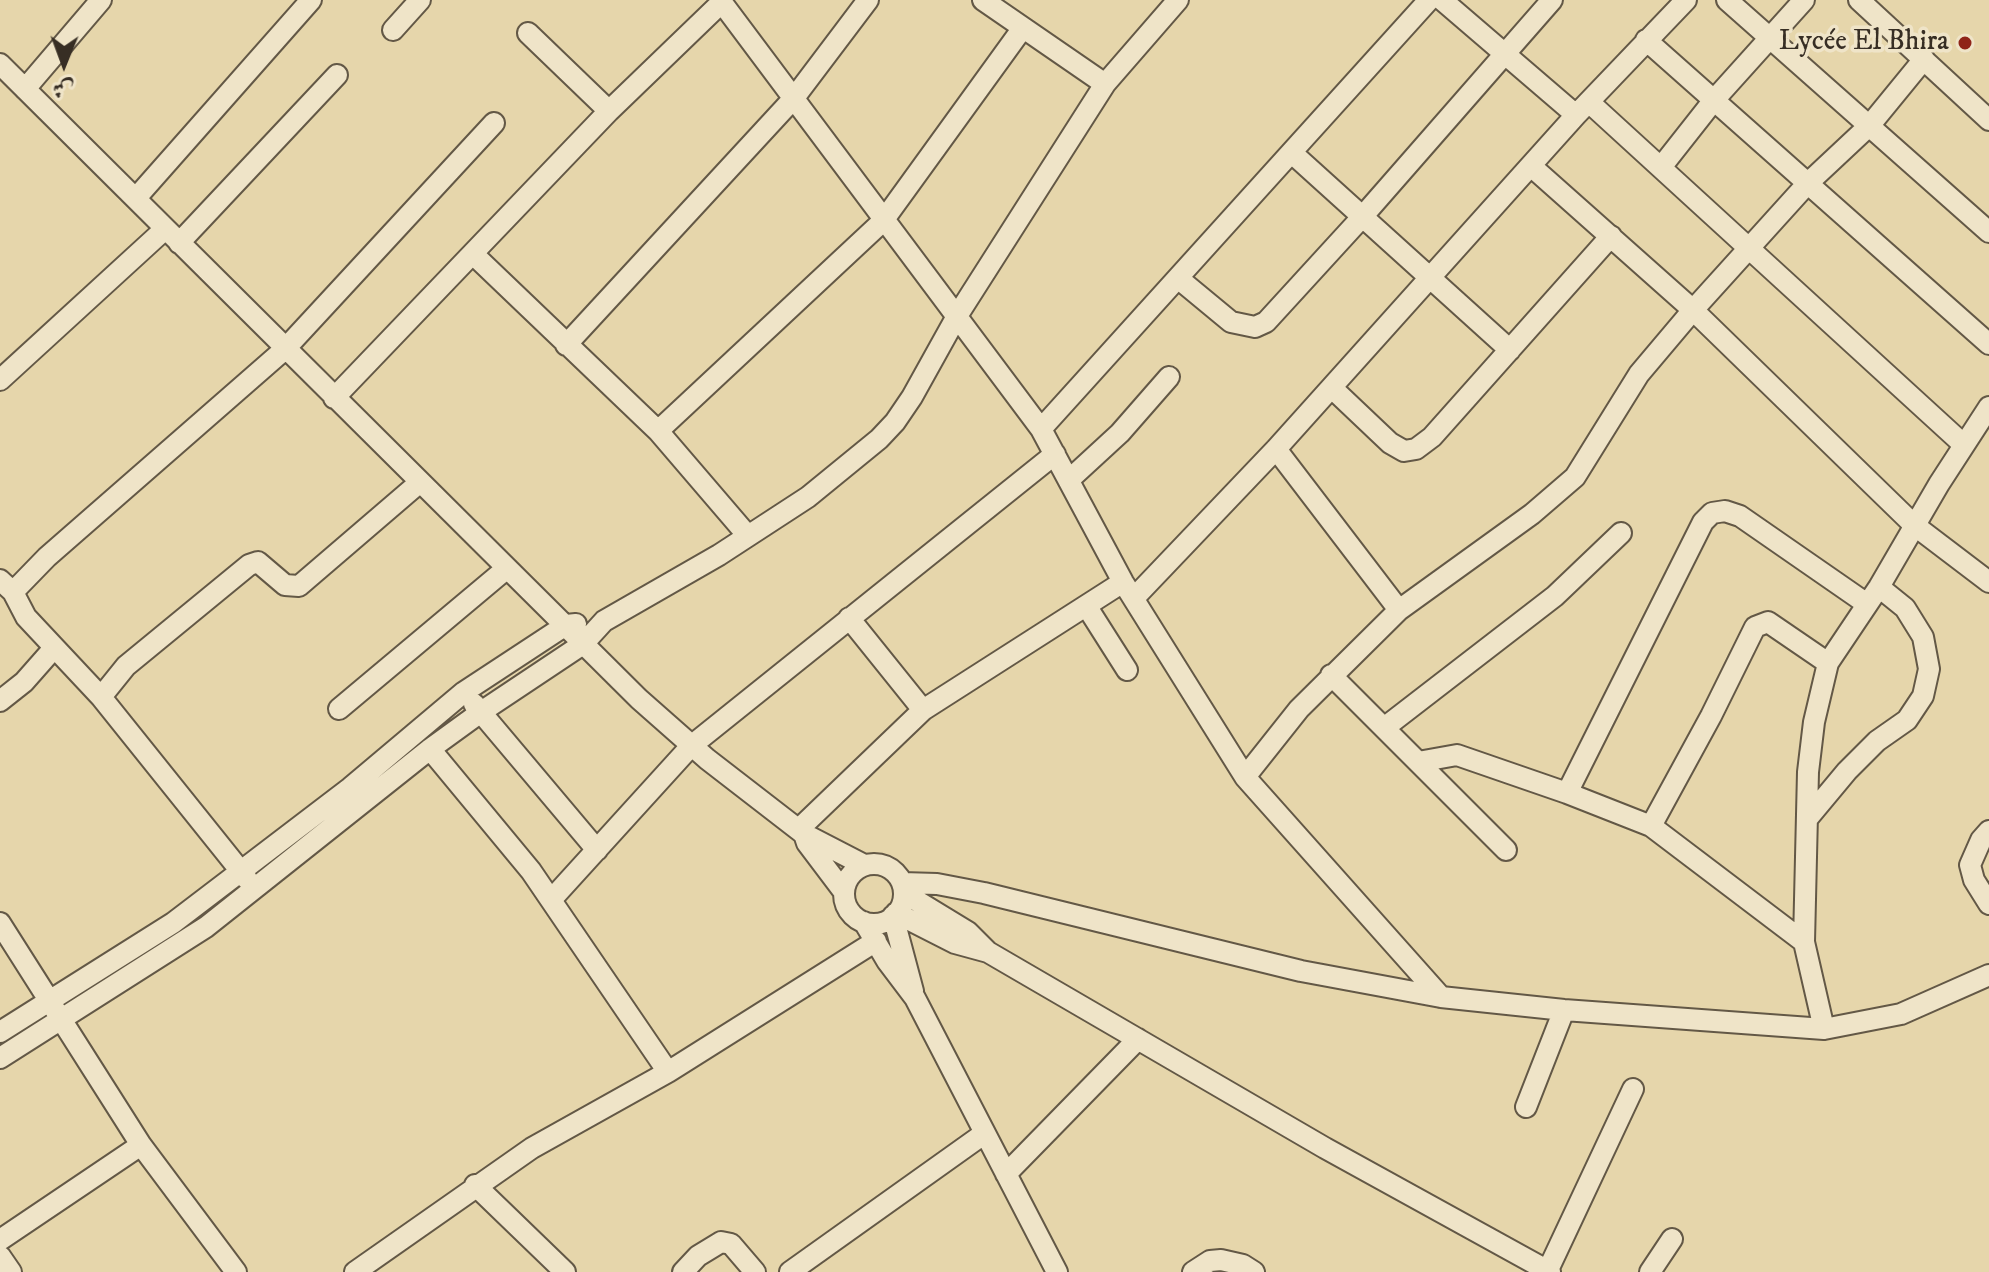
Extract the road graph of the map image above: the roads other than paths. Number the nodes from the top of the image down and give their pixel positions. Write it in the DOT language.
graph roads {
  1 [pos="101,0"];
  2 [pos="311,0"];
  3 [pos="420,0"];
  4 [pos="868,0"];
  5 [pos="983,0"];
  6 [pos="1178,0"];
  7 [pos="1429,0"];
  8 [pos="1442,0"];
  9 [pos="1552,0"];
  10 [pos="1686,0"];
  11 [pos="1727,0"];
  12 [pos="1804,0"];
  13 [pos="1859,0"];
  14 [pos="721,1"];
  15 [pos="1022,29"];
  16 [pos="393,30"];
  17 [pos="528,33"];
  18 [pos="1770,37"];
  19 [pos="1646,40"];
  20 [pos="1505,53"];
  21 [pos="1924,59"];
  22 [pos="0,64"];
  23 [pos="337,75"];
  24 [pos="1105,84"];
  25 [pos="25,89"];
  26 [pos="794,98"];
  27 [pos="1714,100"];
  28 [pos="1583,109"];
  29 [pos="609,111"];
  30 [pos="1989,120"];
  31 [pos="494,123"];
  32 [pos="1870,125"];
  33 [pos="1292,153"];
  34 [pos="1531,166"];
  35 [pos="1662,166"];
  36 [pos="1807,184"];
  37 [pos="136,198"];
  38 [pos="1363,216"];
  39 [pos="883,221"];
  40 [pos="1989,232"];
  41 [pos="172,236"];
  42 [pos="1611,236"];
  43 [pos="1750,248"];
  44 [pos="473,254"];
  45 [pos="1429,277"];
  46 [pos="1179,279"];
  47 [pos="1693,310"];
  48 [pos="957,316"];
  49 [pos="1989,344"];
  50 [pos="566,345"];
  51 [pos="285,349"];
  52 [pos="1510,350"];
  53 [pos="1169,377"];
  54 [pos="0,380"];
  55 [pos="1332,388"];
  56 [pos="334,398"];
  57 [pos="1988,411"];
  58 [pos="1041,429"];
  59 [pos="658,431"];
  60 [pos="1964,445"];
  61 [pos="1276,449"];
  62 [pos="1055,454"];
  63 [pos="1070,479"];
  64 [pos="419,483"];
  65 [pos="1914,525"];
  66 [pos="1621,533"];
  67 [pos="748,536"];
  68 [pos="506,569"];
  69 [pos="1989,582"];
  70 [pos="6,586"];
  71 [pos="1128,590"];
  72 [pos="1873,595"];
  73 [pos="1087,607"];
  74 [pos="1399,610"];
  75 [pos="849,618"];
  76 [pos="604,621"];
  77 [pos="566,625"];
  78 [pos="583,644"];
  79 [pos="54,648"];
  80 [pos="1828,663"];
  81 [pos="1127,670"];
  82 [pos="1331,675"];
  83 [pos="464,692"];
  84 [pos="101,697"];
  85 [pos="0,701"];
  86 [pos="339,709"];
  87 [pos="923,710"];
  88 [pos="481,712"];
  89 [pos="1384,728"];
  90 [pos="691,746"];
  91 [pos="430,749"];
  92 [pos="1418,762"];
  93 [pos="1245,777"];
  94 [pos="1567,793"];
  95 [pos="1807,819"];
  96 [pos="1651,826"];
  97 [pos="1989,831"];
  98 [pos="802,832"];
  99 [pos="597,850"];
  100 [pos="1506,850"];
  101 [pos="864,865"];
  102 [pos="240,870"];
  103 [pos="903,888"];
  104 [pos="254,889"];
  105 [pos="844,892"];
  106 [pos="551,900"];
  107 [pos="1989,904"];
  108 [pos="894,914"];
  109 [pos="864,922"];
  110 [pos="0,923"];
  111 [pos="876,941"];
  112 [pos="1804,942"];
  113 [pos="988,952"];
  114 [pos="1989,975"];
  115 [pos="1441,997"];
  116 [pos="915,998"];
  117 [pos="48,1002"];
  118 [pos="1564,1010"];
  119 [pos="60,1021"];
  120 [pos="1824,1029"];
  121 [pos="0,1032"];
  122 [pos="1138,1039"];
  123 [pos="0,1058"];
  124 [pos="668,1072"];
  125 [pos="1633,1089"];
  126 [pos="1526,1107"];
  127 [pos="985,1133"];
  128 [pos="141,1145"];
  129 [pos="1006,1174"];
  130 [pos="475,1185"];
  131 [pos="1672,1239"];
  132 [pos="0,1240"];
  133 [pos="0,1256"];
  134 [pos="382,1265"];
  135 [pos="11,1272"];
  136 [pos="236,1272"];
  137 [pos="355,1272"];
  138 [pos="565,1272"];
  139 [pos="683,1272"];
  140 [pos="755,1272"];
  141 [pos="790,1272"];
  142 [pos="1057,1272"];
  143 [pos="1193,1272"];
  144 [pos="1254,1272"];
  145 [pos="1548,1272"];
  146 [pos="1650,1272"];
  1 -- 25 [label="street"];
  2 -- 37 [label="street"];
  3 -- 16 [label="street"];
  4 -- 26 [label="street"];
  5 -- 15 [label="street"];
  6 -- 24 [label="street"];
  7 -- 33 [label="street"];
  8 -- 20 [label="street"];
  9 -- 20 [label="street"];
  10 -- 19 [label="street"];
  11 -- 18 [label="street"];
  12 -- 18 [label="street"];
  13 -- 21 [label="street"];
  14 -- 26 [label="street"];
  14 -- 29 [label="street"];
  15 -- 24 [label="street"];
  15 -- 39 [label="street"];
  17 -- 29 [label="street"];
  18 -- 27 [label="street"];
  18 -- 32 [label="street"];
  19 -- 27 [label="street"];
  19 -- 28 [label="street"];
  20 -- 28 [label="street"];
  20 -- 38 [label="street"];
  21 -- 30 [label="street"];
  21 -- 32 [label="street"];
  22 -- 25 [label="street"];
  23 -- 41 [label="street"];
  24 -- 48 [label="street"];
  25 -- 37 [label="street"];
  26 -- 39 [label="street"];
  26 -- 50 [label="street"];
  27 -- 35 [label="street"];
  27 -- 36 [label="street"];
  28 -- 34 [label="street"];
  28 -- 35 [label="street"];
  29 -- 44 [label="street"];
  31 -- 51 [label="street"];
  32 -- 36 [label="street"];
  32 -- 40 [label="street"];
  33 -- 38 [label="street"];
  33 -- 46 [label="street"];
  34 -- 42 [label="street"];
  34 -- 45 [label="street"];
  35 -- 43 [label="street"];
  36 -- 43 [label="street"];
  36 -- 49 [label="street"];
  37 -- 41 [label="street"];
  38 -- 45 [label="street"];
  38 -- 46 [label="street"];
  39 -- 48 [label="street"];
  39 -- 59 [label="street"];
  41 -- 51 [label="street"];
  41 -- 54 [label="street"];
  42 -- 47 [label="street"];
  42 -- 52 [label="street"];
  43 -- 47 [label="street"];
  43 -- 60 [label="street"];
  44 -- 50 [label="street"];
  44 -- 56 [label="street"];
  45 -- 52 [label="street"];
  45 -- 55 [label="street"];
  46 -- 58 [label="street"];
  47 -- 65 [label="street"];
  47 -- 74 [label="street"];
  48 -- 58 [label="street"];
  48 -- 67 [label="street"];
  50 -- 59 [label="street"];
  51 -- 56 [label="street"];
  51 -- 70 [label="street"];
  52 -- 55 [label="street"];
  53 -- 63 [label="street"];
  55 -- 61 [label="street"];
  56 -- 64 [label="street"];
  57 -- 60 [label="street"];
  58 -- 62 [label="street"];
  59 -- 67 [label="street"];
  60 -- 65 [label="street"];
  61 -- 71 [label="street"];
  61 -- 74 [label="street"];
  62 -- 63 [label="street"];
  62 -- 75 [label="street"];
  63 -- 71 [label="street"];
  64 -- 68 [label="street"];
  64 -- 84 [label="street"];
  65 -- 69 [label="street"];
  65 -- 72 [label="street"];
  66 -- 89 [label="street"];
  67 -- 76 [label="street"];
  68 -- 77 [label="street"];
  68 -- 86 [label="street"];
  70 -- 79 [label="street"];
  71 -- 73 [label="street"];
  71 -- 93 [label="street"];
  72 -- 80 [label="street"];
  72 -- 94 [label="street"];
  72 -- 95 [label="street"];
  73 -- 81 [label="street"];
  73 -- 87 [label="street"];
  74 -- 82 [label="street"];
  75 -- 87 [label="street"];
  75 -- 90 [label="street"];
  76 -- 77 [label="street"];
  76 -- 78 [label="street"];
  77 -- 78 [label="street"];
  77 -- 83 [label="street"];
  78 -- 88 [label="street"];
  78 -- 90 [label="street"];
  79 -- 84 [label="street"];
  79 -- 85 [label="street"];
  80 -- 95 [label="street"];
  80 -- 96 [label="street"];
  82 -- 89 [label="street"];
  82 -- 93 [label="street"];
  83 -- 88 [label="street"];
  83 -- 102 [label="street"];
  84 -- 102 [label="street"];
  87 -- 98 [label="street"];
  88 -- 91 [label="street"];
  88 -- 99 [label="street"];
  89 -- 92 [label="street"];
  90 -- 98 [label="street"];
  90 -- 99 [label="street"];
  91 -- 104 [label="street"];
  91 -- 106 [label="street"];
  92 -- 94 [label="street"];
  92 -- 100 [label="street"];
  93 -- 115 [label="street"];
  94 -- 96 [label="street"];
  95 -- 112 [label="street"];
  96 -- 112 [label="street"];
  97 -- 107 [label="street"];
  98 -- 101 [label="street"];
  98 -- 105 [label="street"];
  99 -- 106 [label="street"];
  101 -- 103 [label="street"];
  101 -- 105 [label="street"];
  102 -- 104 [label="street"];
  102 -- 117 [label="street"];
  103 -- 108 [label="street"];
  103 -- 113 [label="street"];
  103 -- 115 [label="street"];
  104 -- 119 [label="street"];
  105 -- 109 [label="street"];
  106 -- 124 [label="street"];
  108 -- 109 [label="street"];
  108 -- 113 [label="street"];
  108 -- 116 [label="street"];
  109 -- 111 [label="street"];
  110 -- 117 [label="street"];
  111 -- 116 [label="street"];
  111 -- 124 [label="street"];
  112 -- 120 [label="street"];
  113 -- 122 [label="street"];
  114 -- 120 [label="street"];
  115 -- 118 [label="street"];
  116 -- 127 [label="street"];
  117 -- 119 [label="street"];
  117 -- 121 [label="street"];
  118 -- 120 [label="street"];
  118 -- 126 [label="street"];
  119 -- 123 [label="street"];
  119 -- 128 [label="street"];
  122 -- 129 [label="street"];
  122 -- 145 [label="street"];
  124 -- 130 [label="street"];
  125 -- 145 [label="street"];
  127 -- 129 [label="street"];
  127 -- 141 [label="street"];
  128 -- 132 [label="street"];
  128 -- 136 [label="street"];
  129 -- 142 [label="street"];
  130 -- 134 [label="street"];
  130 -- 138 [label="street"];
  131 -- 146 [label="street"];
  133 -- 135 [label="street"];
  134 -- 137 [label="street"];
  139 -- 140 [label="street"];
  143 -- 144 [label="street"];
}
